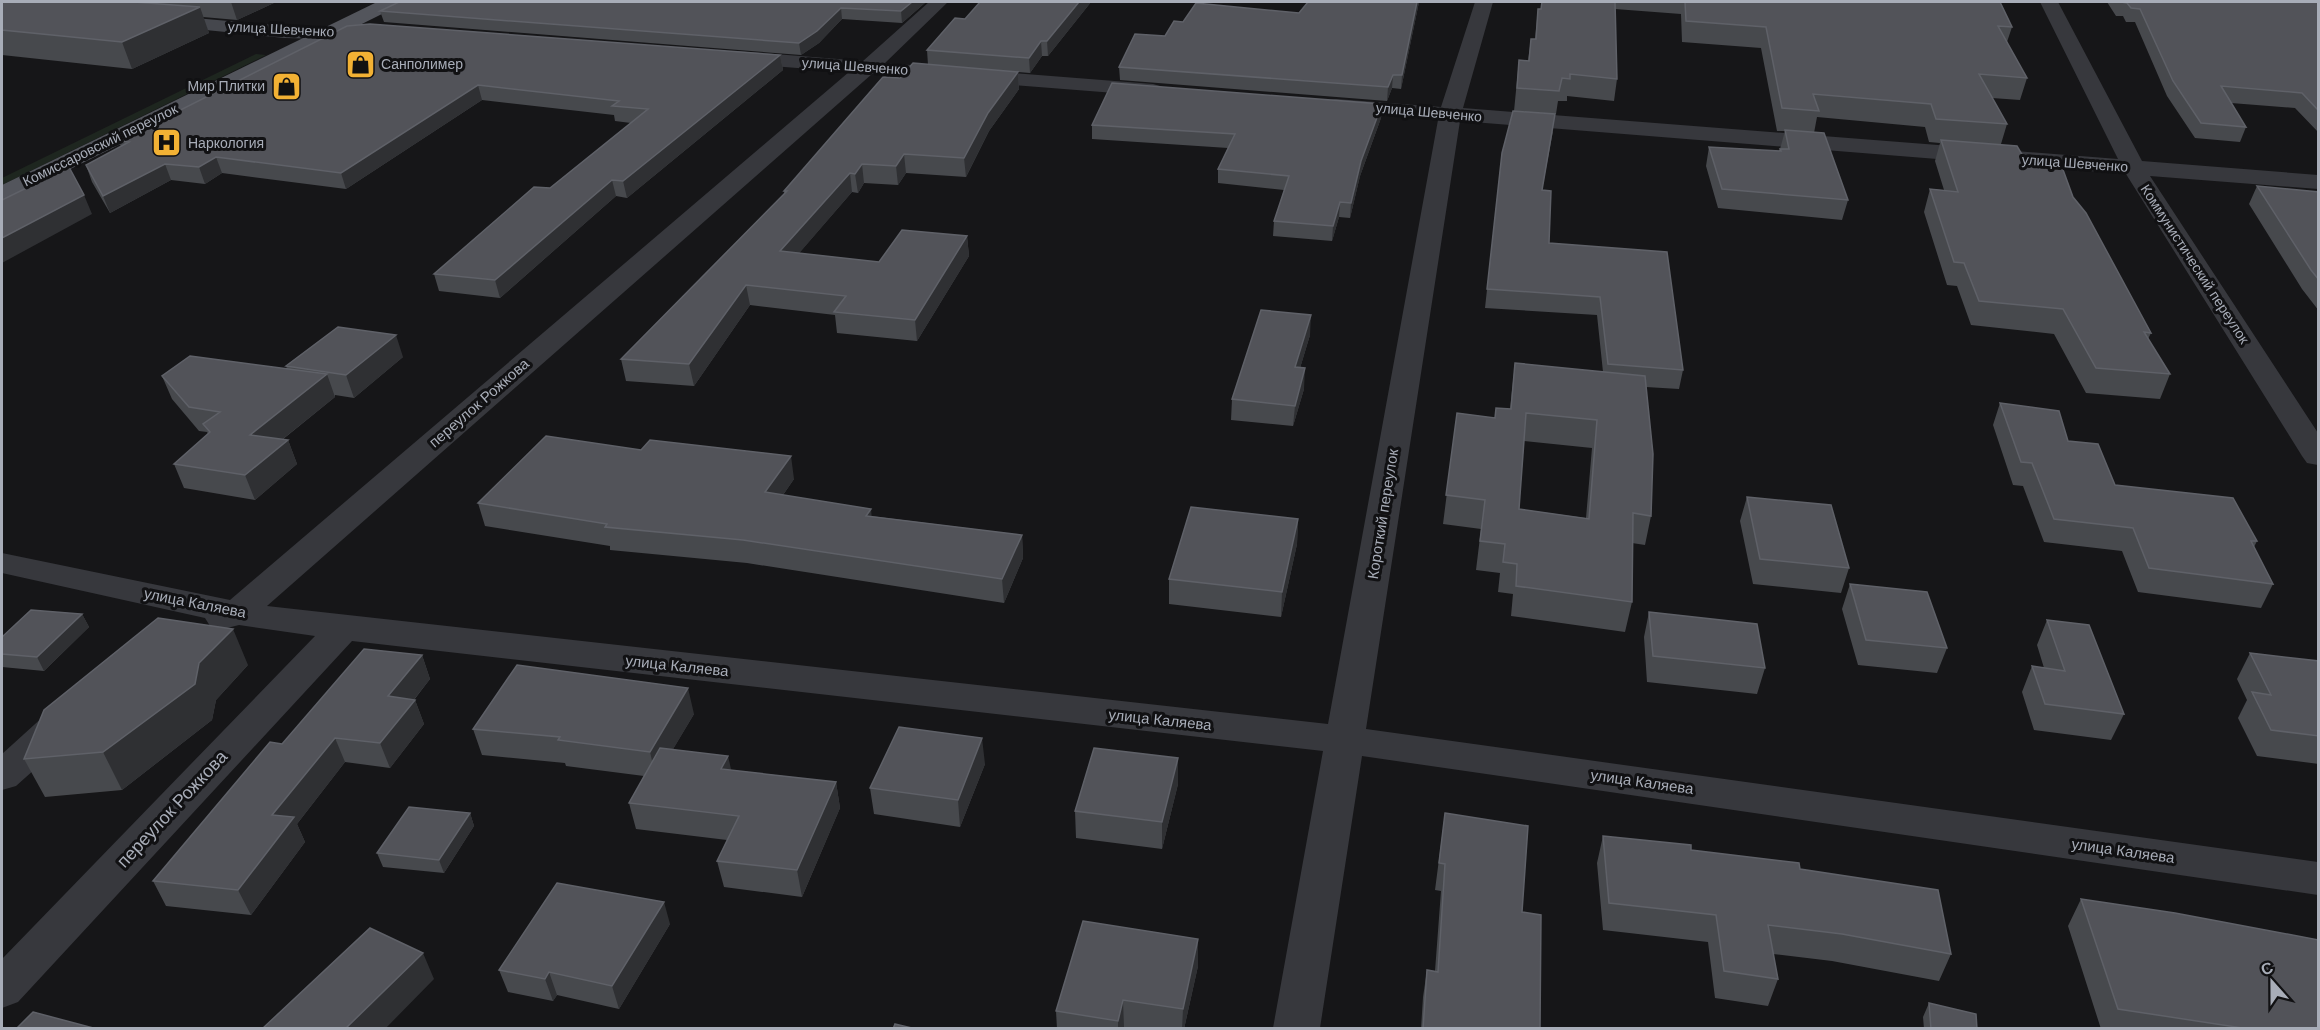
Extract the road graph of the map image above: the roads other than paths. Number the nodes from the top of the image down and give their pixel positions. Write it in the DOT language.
graph roads {
  1 [pos="350,2"];
  2 [pos="392,2"];
  3 [pos="939,2"];
  4 [pos="1484,2"];
  5 [pos="2049,2"];
  6 [pos="143,19"];
  7 [pos="327,20"];
  8 [pos="386,31"];
  9 [pos="285,32"];
  10 [pos="716,55"];
  11 [pos="869,66"];
  12 [pos="1178,92"];
  13 [pos="160,93"];
  14 [pos="1320,103"];
  15 [pos="1450,114"];
  16 [pos="2133,167"];
  17 [pos="2319,182"];
  18 [pos="2,194"];
  19 [pos="2319,456"];
  20 [pos="2,563"];
  21 [pos="237,613"];
  22 [pos="343,628"];
  23 [pos="192,630"];
  24 [pos="79,708"];
  25 [pos="1346,740"];
  26 [pos="2,776"];
  27 [pos="2319,879"];
  28 [pos="2,989"];
  29 [pos="1296,1029"];
  1 -- 7 [label="main road, Комиссаровский переулок"];
  2 -- 7 [label="main road, Комиссаровский переулок"];
  3 -- 11 [label="street, переулок Рожкова"];
  4 -- 15 [label="street, Короткий переулок"];
  5 -- 16 [label="street, Коммунистический переулок"];
  6 -- 9 [label="main road, улица Шевченко"];
  7 -- 8 [label="street, улица Шевченко"];
  7 -- 9 [label="main road, улица Шевченко"];
  7 -- 18 [label="main road, Комиссаровский переулок"];
  9 -- 13 [label="main road, Комиссаровский переулок"];
  10 -- 11 [label="street, улица Шевченко"];
  11 -- 12 [label="street, улица Шевченко"];
  11 -- 21 [label="street, переулок Рожкова"];
  14 -- 15 [label="street, улица Шевченко"];
  15 -- 16 [label="street, улица Шевченко"];
  15 -- 25 [label="street, Короткий переулок"];
  16 -- 17 [label="street, улица Шевченко"];
  16 -- 19 [label="street, Коммунистический переулок"];
  20 -- 21 [label="street, улица Каляева"];
  21 -- 22 [label="street, улица Каляева"];
  21 -- 23 [label="street, переулок Рожкова"];
  22 -- 25 [label="street, улица Каляева"];
  22 -- 28 [label="street, переулок Рожкова"];
  24 -- 26 [label="street"];
  25 -- 27 [label="street, улица Каляева"];
  25 -- 29 [label="street, Короткий переулок"];
}
